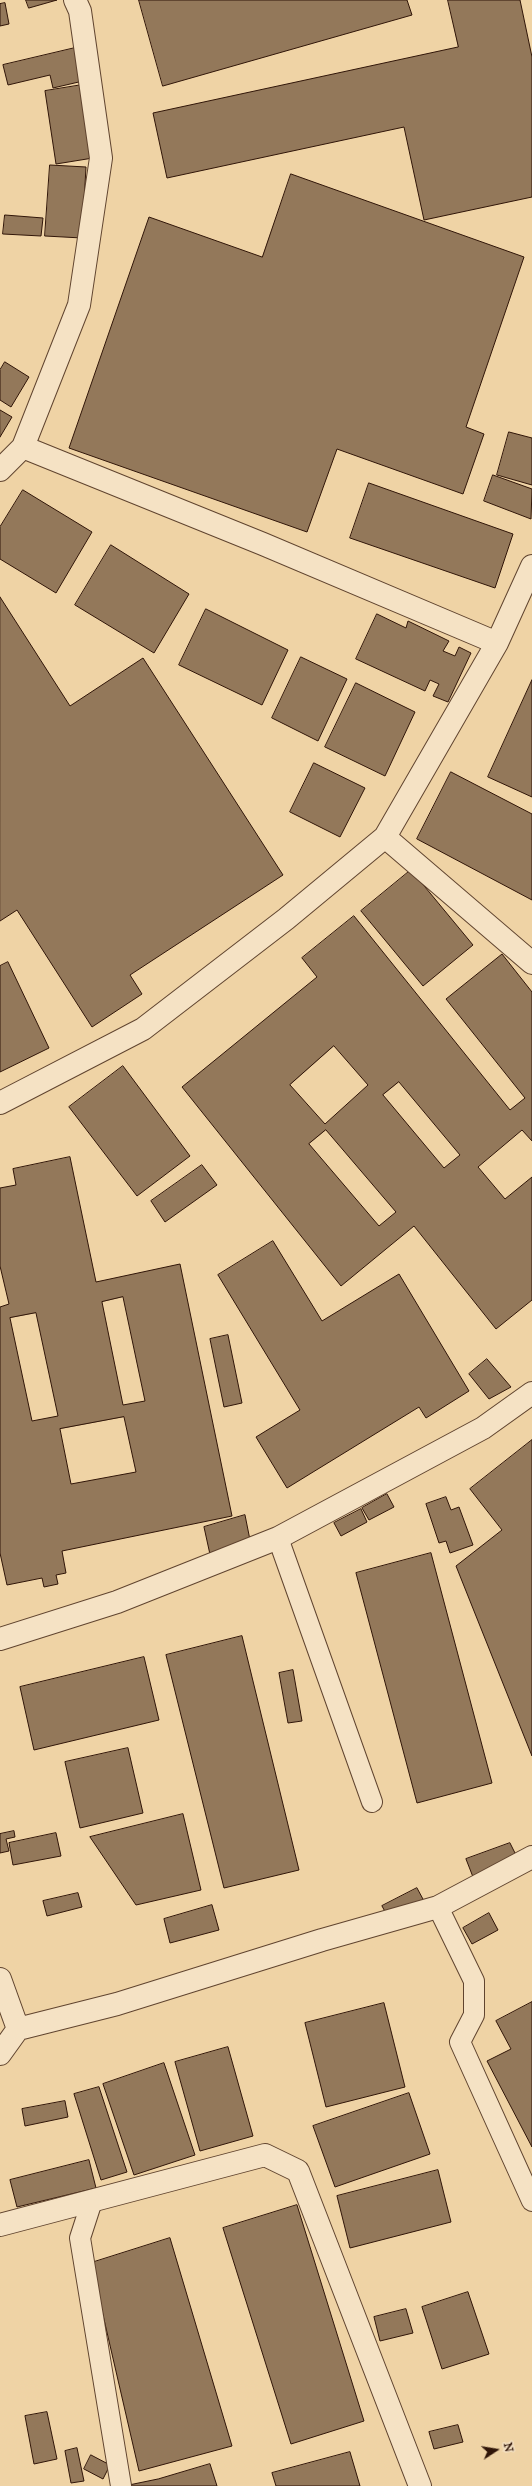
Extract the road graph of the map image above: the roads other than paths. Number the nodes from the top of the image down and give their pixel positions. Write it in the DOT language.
graph roads {
  1 [pos="75,0"];
  2 [pos="23,447"];
  3 [pos="0,470"];
  4 [pos="532,566"];
  5 [pos="497,643"];
  6 [pos="385,836"];
  7 [pos="532,963"];
  8 [pos="0,1103"];
  9 [pos="532,1393"];
  10 [pos="278,1538"];
  11 [pos="0,1639"];
  12 [pos="372,1802"];
  13 [pos="532,1857"];
  14 [pos="438,1907"];
  15 [pos="0,1979"];
  16 [pos="18,2030"];
  17 [pos="0,2054"];
  18 [pos="92,2201"];
  19 [pos="532,2201"];
  20 [pos="0,2225"];
  21 [pos="121,2486"];
  22 [pos="420,2486"];
  1 -- 2 [label="street"];
  2 -- 3 [label="street"];
  2 -- 5 [label="street"];
  4 -- 5 [label="street"];
  5 -- 6 [label="street"];
  6 -- 7 [label="street"];
  6 -- 8 [label="street"];
  9 -- 10 [label="street"];
  10 -- 11 [label="street"];
  10 -- 12 [label="lane"];
  13 -- 14 [label="street"];
  14 -- 16 [label="street"];
  14 -- 19 [label="lane"];
  15 -- 16 [label="street"];
  16 -- 17 [label="street"];
  18 -- 20 [label="street"];
  18 -- 21 [label="lane"];
  18 -- 22 [label="street"];
}
